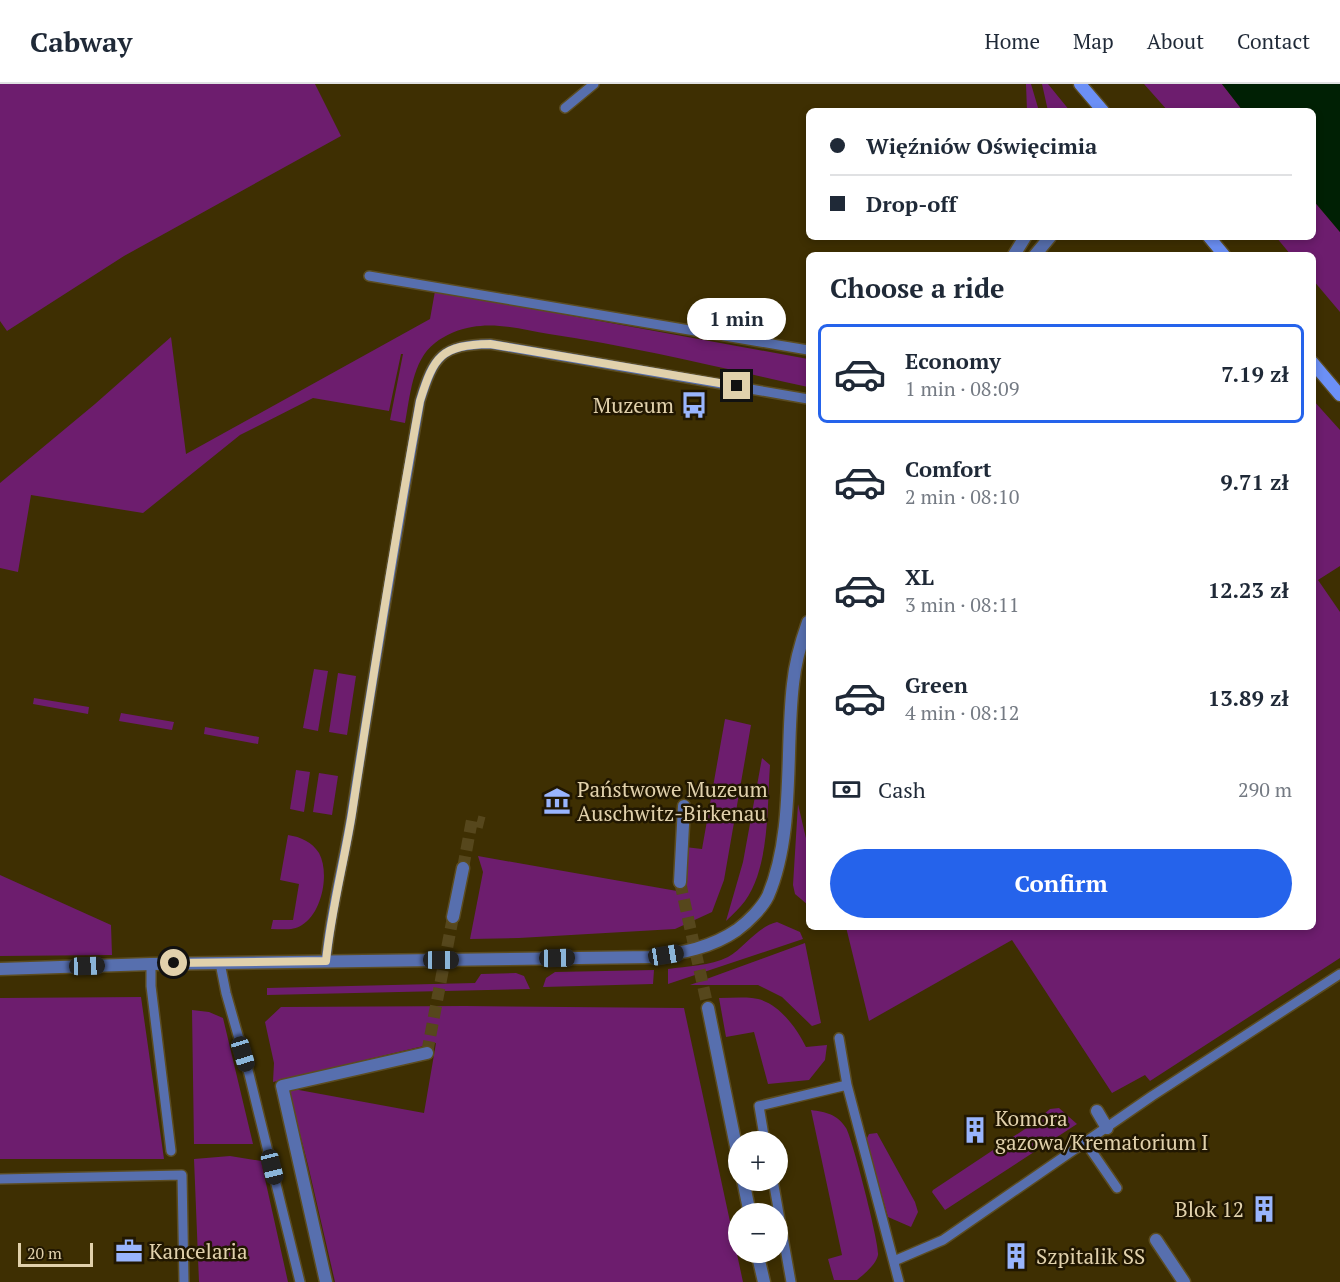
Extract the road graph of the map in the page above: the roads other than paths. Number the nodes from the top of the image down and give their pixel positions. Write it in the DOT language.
graph roads {
  1 [pos="594,84"];
  2 [pos="1080,84"];
  3 [pos="565,108"];
  4 [pos="1100,108"];
  5 [pos="1048,240"];
  6 [pos="1212,240"];
  7 [pos="1038,252"];
  8 [pos="1222,252"];
  9 [pos="369,276"];
  10 [pos="806,350"];
  11 [pos="1316,367"];
  12 [pos="1340,395"];
  13 [pos="806,399"];
  14 [pos="806,628"];
  15 [pos="684,806"];
  16 [pos="463,868"];
  17 [pos="680,882"];
  18 [pos="453,917"];
  19 [pos="326,961"];
  20 [pos="220,963"];
  21 [pos="152,964"];
  22 [pos="0,969"];
  23 [pos="1340,974"];
  24 [pos="708,1008"];
  25 [pos="838,1038"];
  26 [pos="427,1053"];
  27 [pos="848,1085"];
  28 [pos="1097,1112"];
  29 [pos="1107,1128"];
  30 [pos="733,1131"];
  31 [pos="763,1131"];
  32 [pos="1086,1143"];
  33 [pos="171,1151"];
  34 [pos="0,1179"];
  35 [pos="1117,1188"];
  36 [pos="774,1191"];
  37 [pos="1156,1240"];
  38 [pos="894,1261"];
  39 [pos="760,1263"];
  40 [pos="184,1282"];
  41 [pos="300,1282"];
  42 [pos="326,1282"];
  43 [pos="764,1282"];
  44 [pos="791,1282"];
  45 [pos="899,1282"];
  46 [pos="1184,1282"];
  1 -- 3 [label="lane"];
  2 -- 4 [label="main road"];
  5 -- 7 [label="street"];
  6 -- 8 [label="main road"];
  9 -- 10 [label="lane"];
  11 -- 12 [label="main road"];
  13 -- 19 [label="lane"];
  14 -- 19 [label="street"];
  15 -- 17 [label="street"];
  16 -- 18 [label="street"];
  19 -- 20 [label="street"];
  20 -- 21 [label="street"];
  20 -- 41 [label="lane"];
  21 -- 22 [label="street"];
  21 -- 33 [label="lane"];
  23 -- 29 [label="lane"];
  24 -- 30 [label="street"];
  25 -- 27 [label="lane"];
  26 -- 42 [label="street"];
  27 -- 31 [label="lane"];
  27 -- 38 [label="lane"];
  28 -- 29 [label="street"];
  29 -- 32 [label="lane"];
  32 -- 35 [label="lane"];
  32 -- 38 [label="lane"];
  34 -- 40 [label="lane"];
  36 -- 44 [label="lane"];
  37 -- 46 [label="street"];
  38 -- 45 [label="lane"];
  39 -- 43 [label="street"];
}
